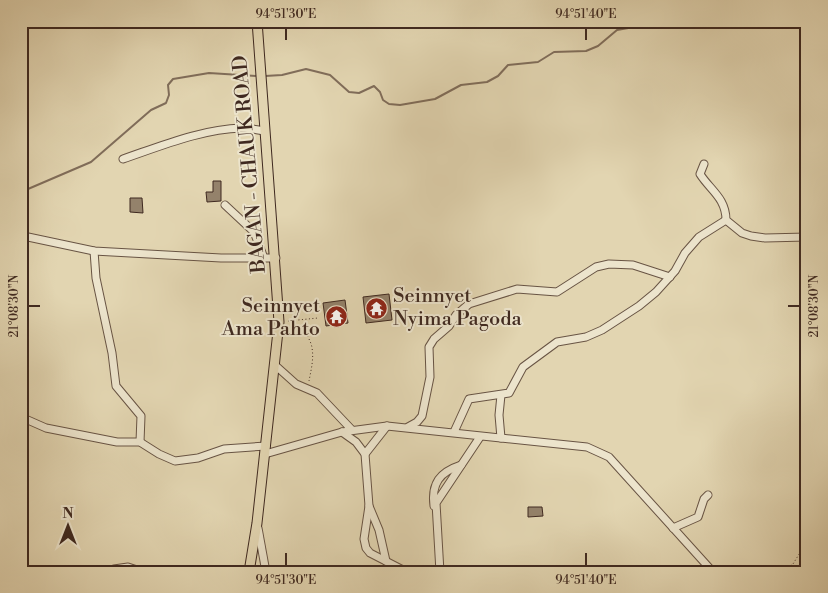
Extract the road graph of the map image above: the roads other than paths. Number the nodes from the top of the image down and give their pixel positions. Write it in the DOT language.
graph roads {
  1 [pos="257,21"];
  2 [pos="801,21"];
  3 [pos="807,34"];
  4 [pos="265,131"];
  5 [pos="123,159"];
  6 [pos="704,164"];
  7 [pos="225,205"];
  8 [pos="726,220"];
  9 [pos="28,237"];
  10 [pos="807,237"];
  11 [pos="94,251"];
  12 [pos="264,258"];
  13 [pos="276,258"];
  14 [pos="670,277"];
  15 [pos="276,366"];
  16 [pos="501,395"];
  17 [pos="21,418"];
  18 [pos="388,426"];
  19 [pos="407,427"];
  20 [pos="352,430"];
  21 [pos="342,432"];
  22 [pos="454,432"];
  23 [pos="480,437"];
  24 [pos="500,438"];
  25 [pos="140,442"];
  26 [pos="266,450"];
  27 [pos="365,454"];
  28 [pos="461,465"];
  29 [pos="708,495"];
  30 [pos="369,506"];
  31 [pos="435,514"];
  32 [pos="257,523"];
  33 [pos="673,528"];
  34 [pos="386,561"];
  35 [pos="114,569"];
  36 [pos="143,572"];
  37 [pos="249,572"];
  38 [pos="266,572"];
  39 [pos="407,572"];
  40 [pos="440,572"];
  41 [pos="713,572"];
  1 -- 4 [label="main road, BAGAN - CHAUK ROAD"];
  2 -- 3 [label="street"];
  4 -- 5 [label="street"];
  4 -- 13 [label="main road, BAGAN - CHAUK ROAD"];
  6 -- 8 [label="street"];
  7 -- 12 [label="street"];
  8 -- 10 [label="street"];
  8 -- 14 [label="street"];
  9 -- 11 [label="street"];
  11 -- 12 [label="street"];
  11 -- 25 [label="street"];
  12 -- 13 [label="street"];
  13 -- 15 [label="main road, BAGAN - CHAUK ROAD"];
  14 -- 16 [label="street"];
  14 -- 19 [label="street"];
  15 -- 20 [label="street"];
  15 -- 26 [label="main road, BAGAN - CHAUK ROAD"];
  16 -- 22 [label="street"];
  16 -- 24 [label="street"];
  17 -- 25 [label="street"];
  18 -- 19 [label="street"];
  18 -- 20 [label="street"];
  18 -- 27 [label="street"];
  19 -- 22 [label="street"];
  20 -- 21 [label="street"];
  21 -- 26 [label="street"];
  21 -- 27 [label="street"];
  22 -- 23 [label="street"];
  23 -- 24 [label="street"];
  23 -- 28 [label="street"];
  24 -- 33 [label="street"];
  25 -- 26 [label="street"];
  26 -- 32 [label="main road, BAGAN - CHAUK ROAD"];
  27 -- 30 [label="street"];
  28 -- 31 [label="street"];
  28 -- 31 [label="street"];
  29 -- 33 [label="street"];
  30 -- 34 [label="street"];
  30 -- 34 [label="street"];
  31 -- 40 [label="street"];
  32 -- 37 [label="main road, BAGAN - CHAUK ROAD"];
  32 -- 38 [label="street"];
  33 -- 41 [label="street"];
  34 -- 39 [label="street"];
  35 -- 36 [label="street"];
}
